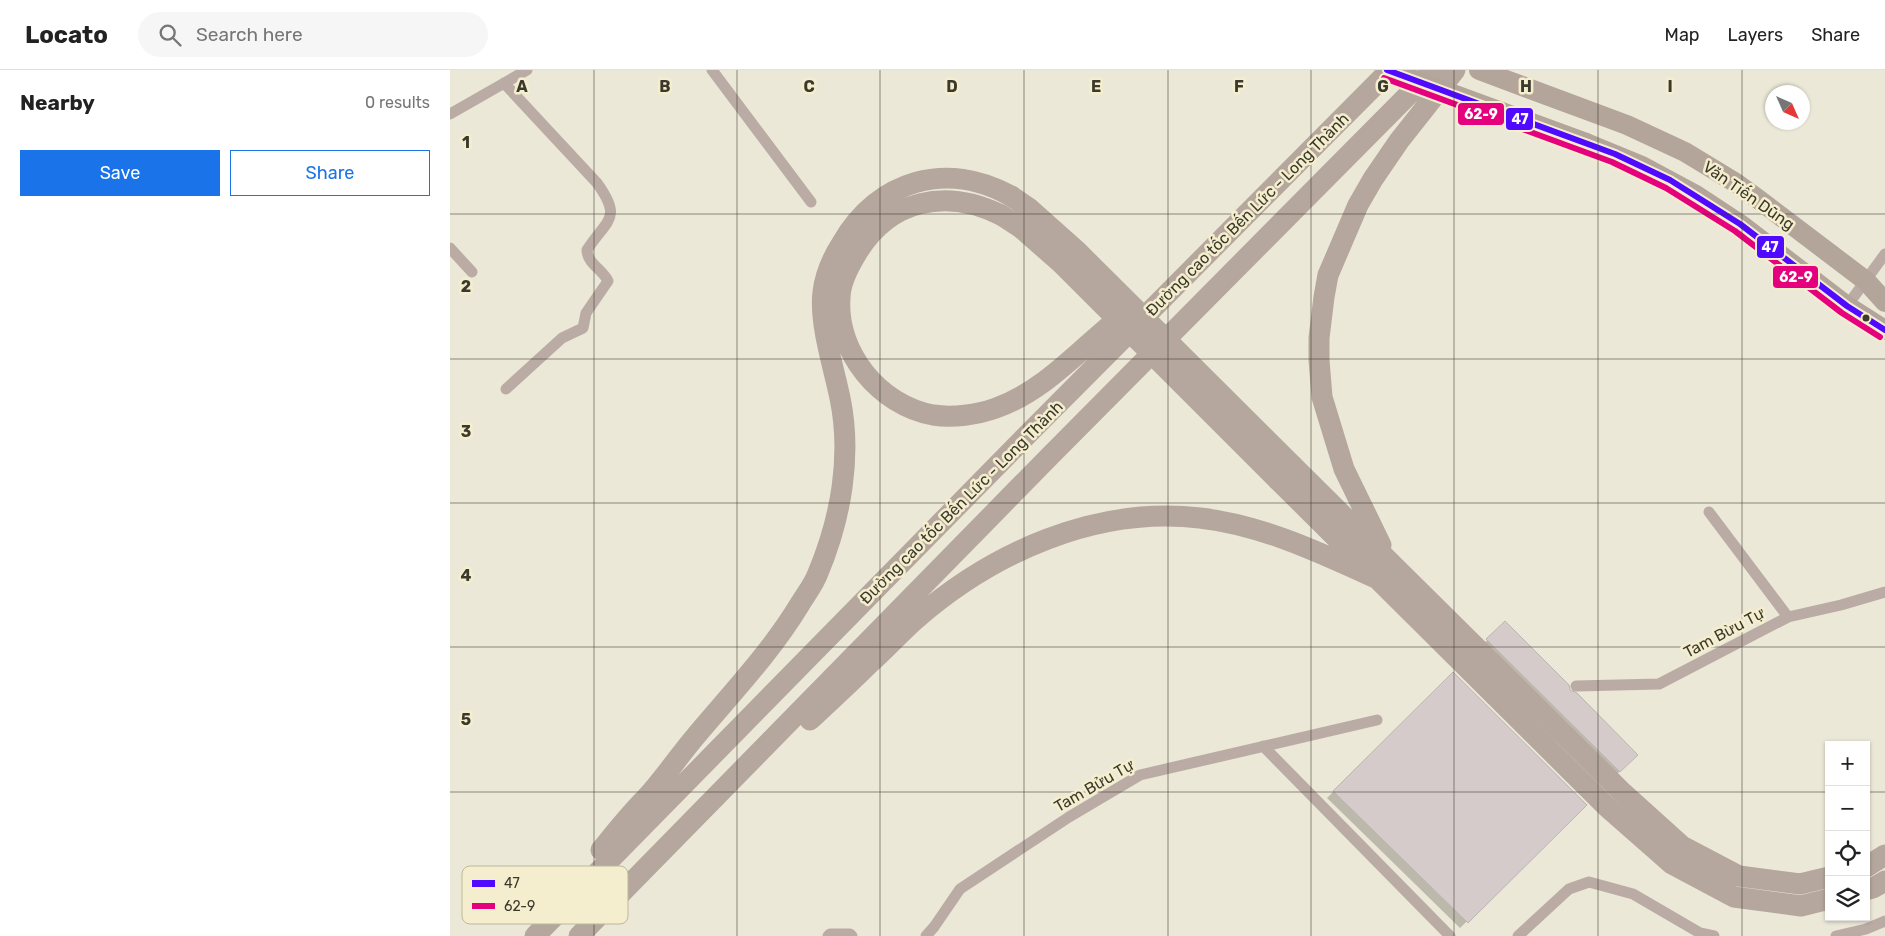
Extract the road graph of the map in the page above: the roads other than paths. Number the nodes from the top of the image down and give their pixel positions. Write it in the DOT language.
graph roads {
  1 [pos="527,70"];
  2 [pos="712,70"];
  3 [pos="1389,70"];
  4 [pos="1433,70"];
  5 [pos="1455,70"];
  6 [pos="1479,70"];
  7 [pos="504,83"];
  8 [pos="450,114"];
  9 [pos="1308,152"];
  10 [pos="811,202"];
  11 [pos="1006,205"];
  12 [pos="450,248"];
  13 [pos="1885,254"];
  14 [pos="472,272"];
  15 [pos="1866,281"];
  16 [pos="1885,302"];
  17 [pos="1847,306"];
  18 [pos="1885,330"];
  19 [pos="506,389"];
  20 [pos="1709,512"];
  21 [pos="1384,571"];
  22 [pos="1885,592"];
  23 [pos="1788,617"];
  24 [pos="1576,686"];
  25 [pos="1377,720"];
  26 [pos="1263,746"];
  27 [pos="1885,855"];
  28 [pos="1870,864"];
  29 [pos="589,866"];
  30 [pos="604,866"];
  31 [pos="1825,878"];
  32 [pos="1885,881"];
  33 [pos="628,886"];
  34 [pos="1870,889"];
  35 [pos="628,893"];
  36 [pos="1825,900"];
  37 [pos="1885,921"];
  38 [pos="540,924"];
  39 [pos="547,924"];
  40 [pos="591,924"];
  41 [pos="596,924"];
  42 [pos="530,936"];
  43 [pos="535,936"];
  44 [pos="579,936"];
  45 [pos="583,936"];
  46 [pos="828,936"];
  47 [pos="852,936"];
  48 [pos="926,936"];
  49 [pos="1450,936"];
  50 [pos="1518,936"];
  51 [pos="1714,936"];
  52 [pos="1836,936"];
  1 -- 7 [label="street"];
  2 -- 10 [label="street"];
  3 -- 9 [label="highway, Đường cao tốc Bến Lức - Long Thành"];
  3 -- 17 [label="highway, Văn Tiến Dũng, bridge"];
  4 -- 33 [label="highway, Đường cao tốc Bến Lức - Long Thành"];
  5 -- 21 [label="highway"];
  6 -- 15 [label="highway, Văn Tiến Dũng"];
  7 -- 8 [label="street"];
  7 -- 19 [label="street"];
  9 -- 11 [label="highway"];
  9 -- 30 [label="highway, Đường cao tốc Bến Lức - Long Thành"];
  11 -- 21 [label="highway, bridge"];
  11 -- 29 [label="highway"];
  12 -- 14 [label="street"];
  13 -- 15 [label="street"];
  15 -- 16 [label="highway, Văn Tiến Dũng"];
  15 -- 17 [label="street"];
  17 -- 18 [label="highway, Văn Tiến Dũng"];
  20 -- 23 [label="street"];
  21 -- 31 [label="highway"];
  21 -- 35 [label="highway"];
  21 -- 36 [label="highway"];
  22 -- 23 [label="street, Tam Bừu Tự"];
  23 -- 24 [label="street, Tam Bừu Tự"];
  25 -- 26 [label="street, Tam Bửu Tự"];
  26 -- 48 [label="street, Tam Bửu Tự"];
  26 -- 49 [label="street"];
  27 -- 28 [label="highway"];
  32 -- 34 [label="highway"];
  37 -- 52 [label="street"];
  38 -- 42 [label="highway"];
  39 -- 43 [label="highway, Đường cao tốc Bến Lức - Long Thành"];
  40 -- 44 [label="highway, Đường cao tốc Bến Lức - Long Thành"];
  41 -- 45 [label="highway"];
  46 -- 47 [label="street"];
  50 -- 51 [label="street"];
}
